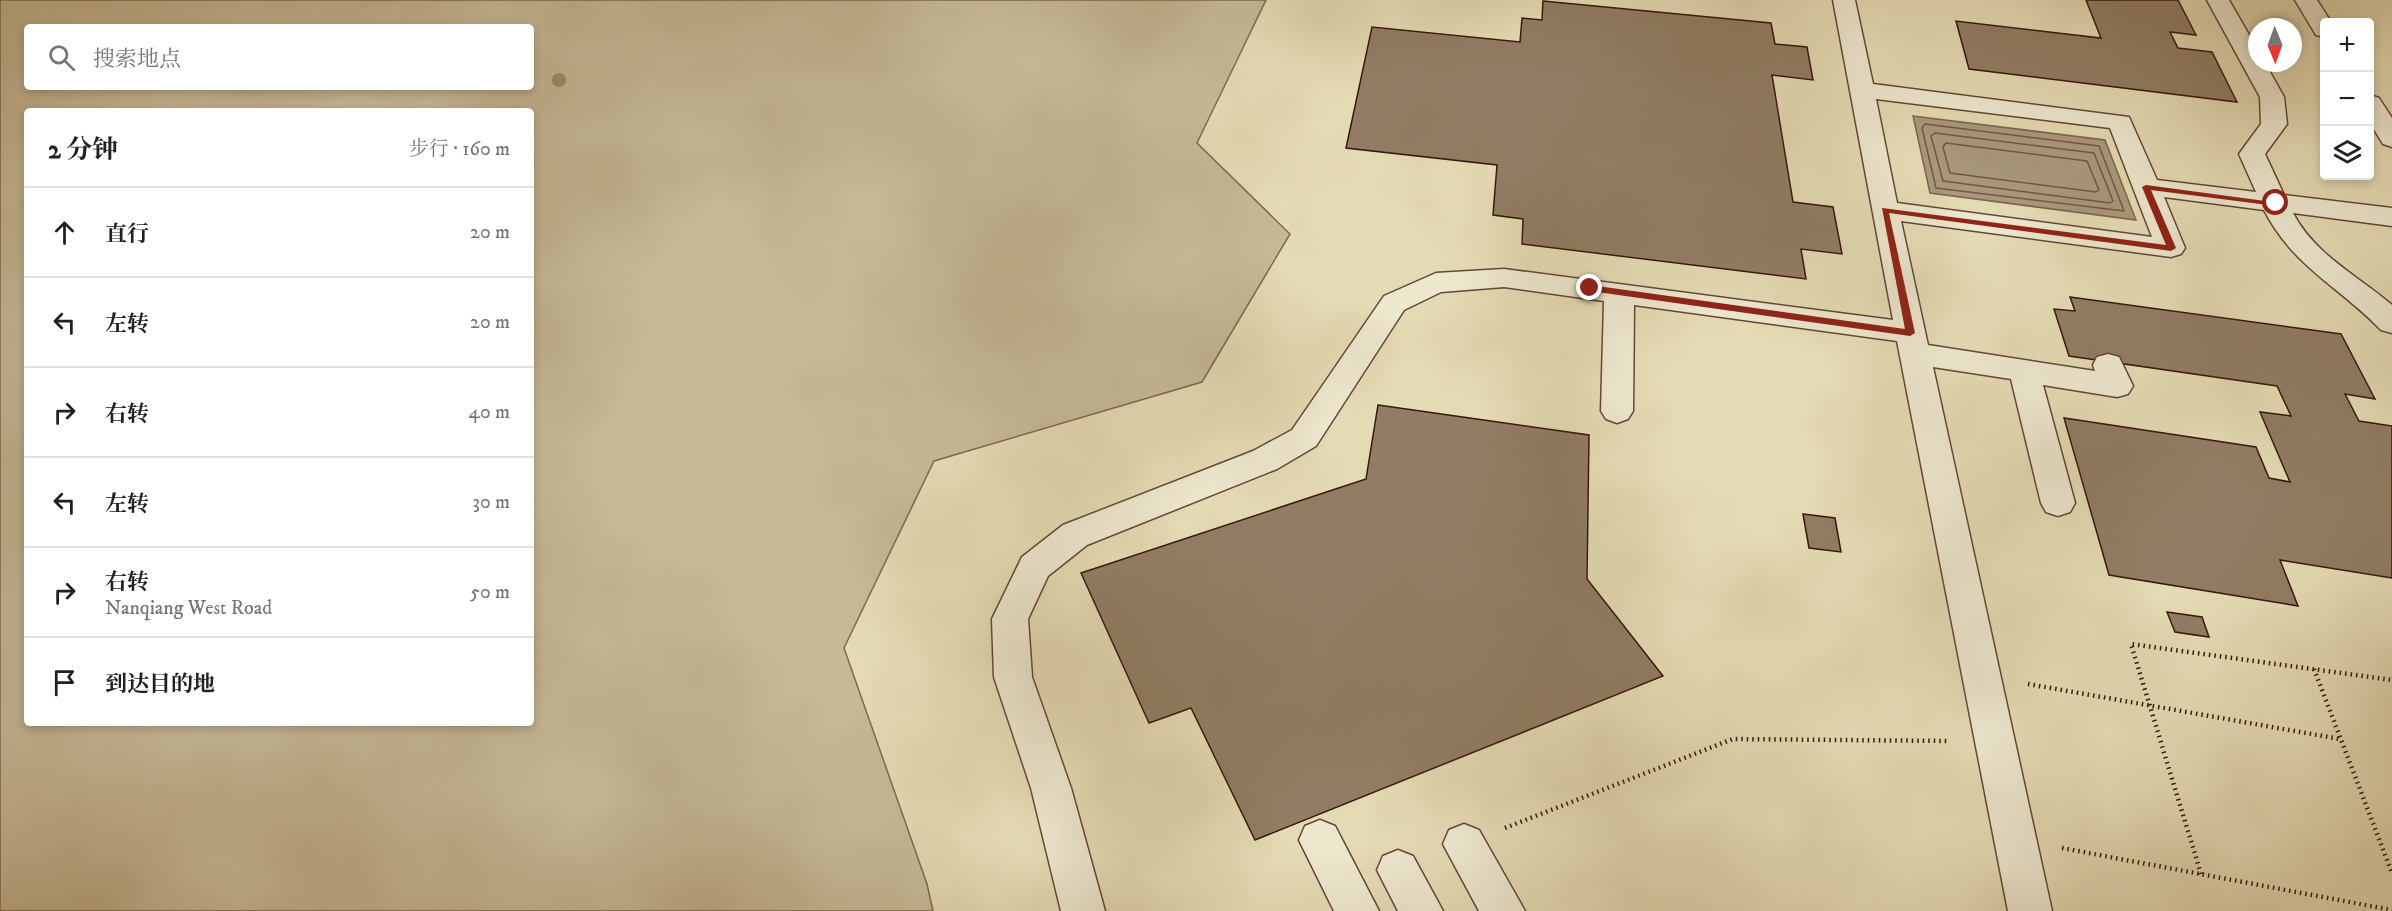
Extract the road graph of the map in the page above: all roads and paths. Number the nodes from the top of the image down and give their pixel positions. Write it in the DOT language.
graph roads {
  1 [pos="1844,0"];
  2 [pos="2218,0"];
  3 [pos="2306,0"];
  4 [pos="2320,22"];
  5 [pos="1861,90"];
  6 [pos="2374,110"];
  7 [pos="2392,139"];
  8 [pos="2146,187"];
  9 [pos="2276,203"];
  10 [pos="1885,210"];
  11 [pos="2392,217"];
  12 [pos="1619,293"];
  13 [pos="2392,323"];
  14 [pos="1912,343"];
  15 [pos="2108,365"];
  16 [pos="2024,371"];
  17 [pos="1617,411"];
  18 [pos="2058,503"];
  19 [pos="2313,669"];
  20 [pos="1981,675"];
  21 [pos="2392,680"];
  22 [pos="2150,706"];
  23 [pos="2340,739"];
  24 [pos="1995,741"];
  25 [pos="2014,839"];
  26 [pos="1320,840"];
  27 [pos="1464,844"];
  28 [pos="1398,870"];
  29 [pos="2392,873"];
  30 [pos="2201,874"];
  31 [pos="2392,910"];
  32 [pos="1083,911"];
  33 [pos="1357,911"];
  34 [pos="1421,911"];
  35 [pos="1503,911"];
  36 [pos="2030,911"];
  1 -- 5 [label="street"];
  2 -- 9 [label="street"];
  3 -- 4 [label="street"];
  5 -- 8 [label="street"];
  5 -- 10 [label="street"];
  6 -- 7 [label="street"];
  8 -- 9 [label="street"];
  8 -- 10 [label="street"];
  9 -- 11 [label="street"];
  9 -- 13 [label="street"];
  10 -- 14 [label="street"];
  12 -- 14 [label="street"];
  12 -- 17 [label="street"];
  12 -- 32 [label="street"];
  14 -- 16 [label="street"];
  14 -- 20 [label="street"];
  15 -- 16 [label="street"];
  16 -- 18 [label="street"];
  19 -- 21 [label="path"];
  19 -- 22 [label="path"];
  19 -- 23 [label="path"];
  20 -- 22 [label="path"];
  20 -- 24 [label="street"];
  22 -- 23 [label="path"];
  22 -- 30 [label="path"];
  23 -- 29 [label="path"];
  24 -- 25 [label="street"];
  24 -- 27 [label="path"];
  25 -- 30 [label="path"];
  25 -- 36 [label="street"];
  26 -- 33 [label="street"];
  27 -- 35 [label="street"];
  28 -- 34 [label="street"];
  30 -- 31 [label="path"];
}
